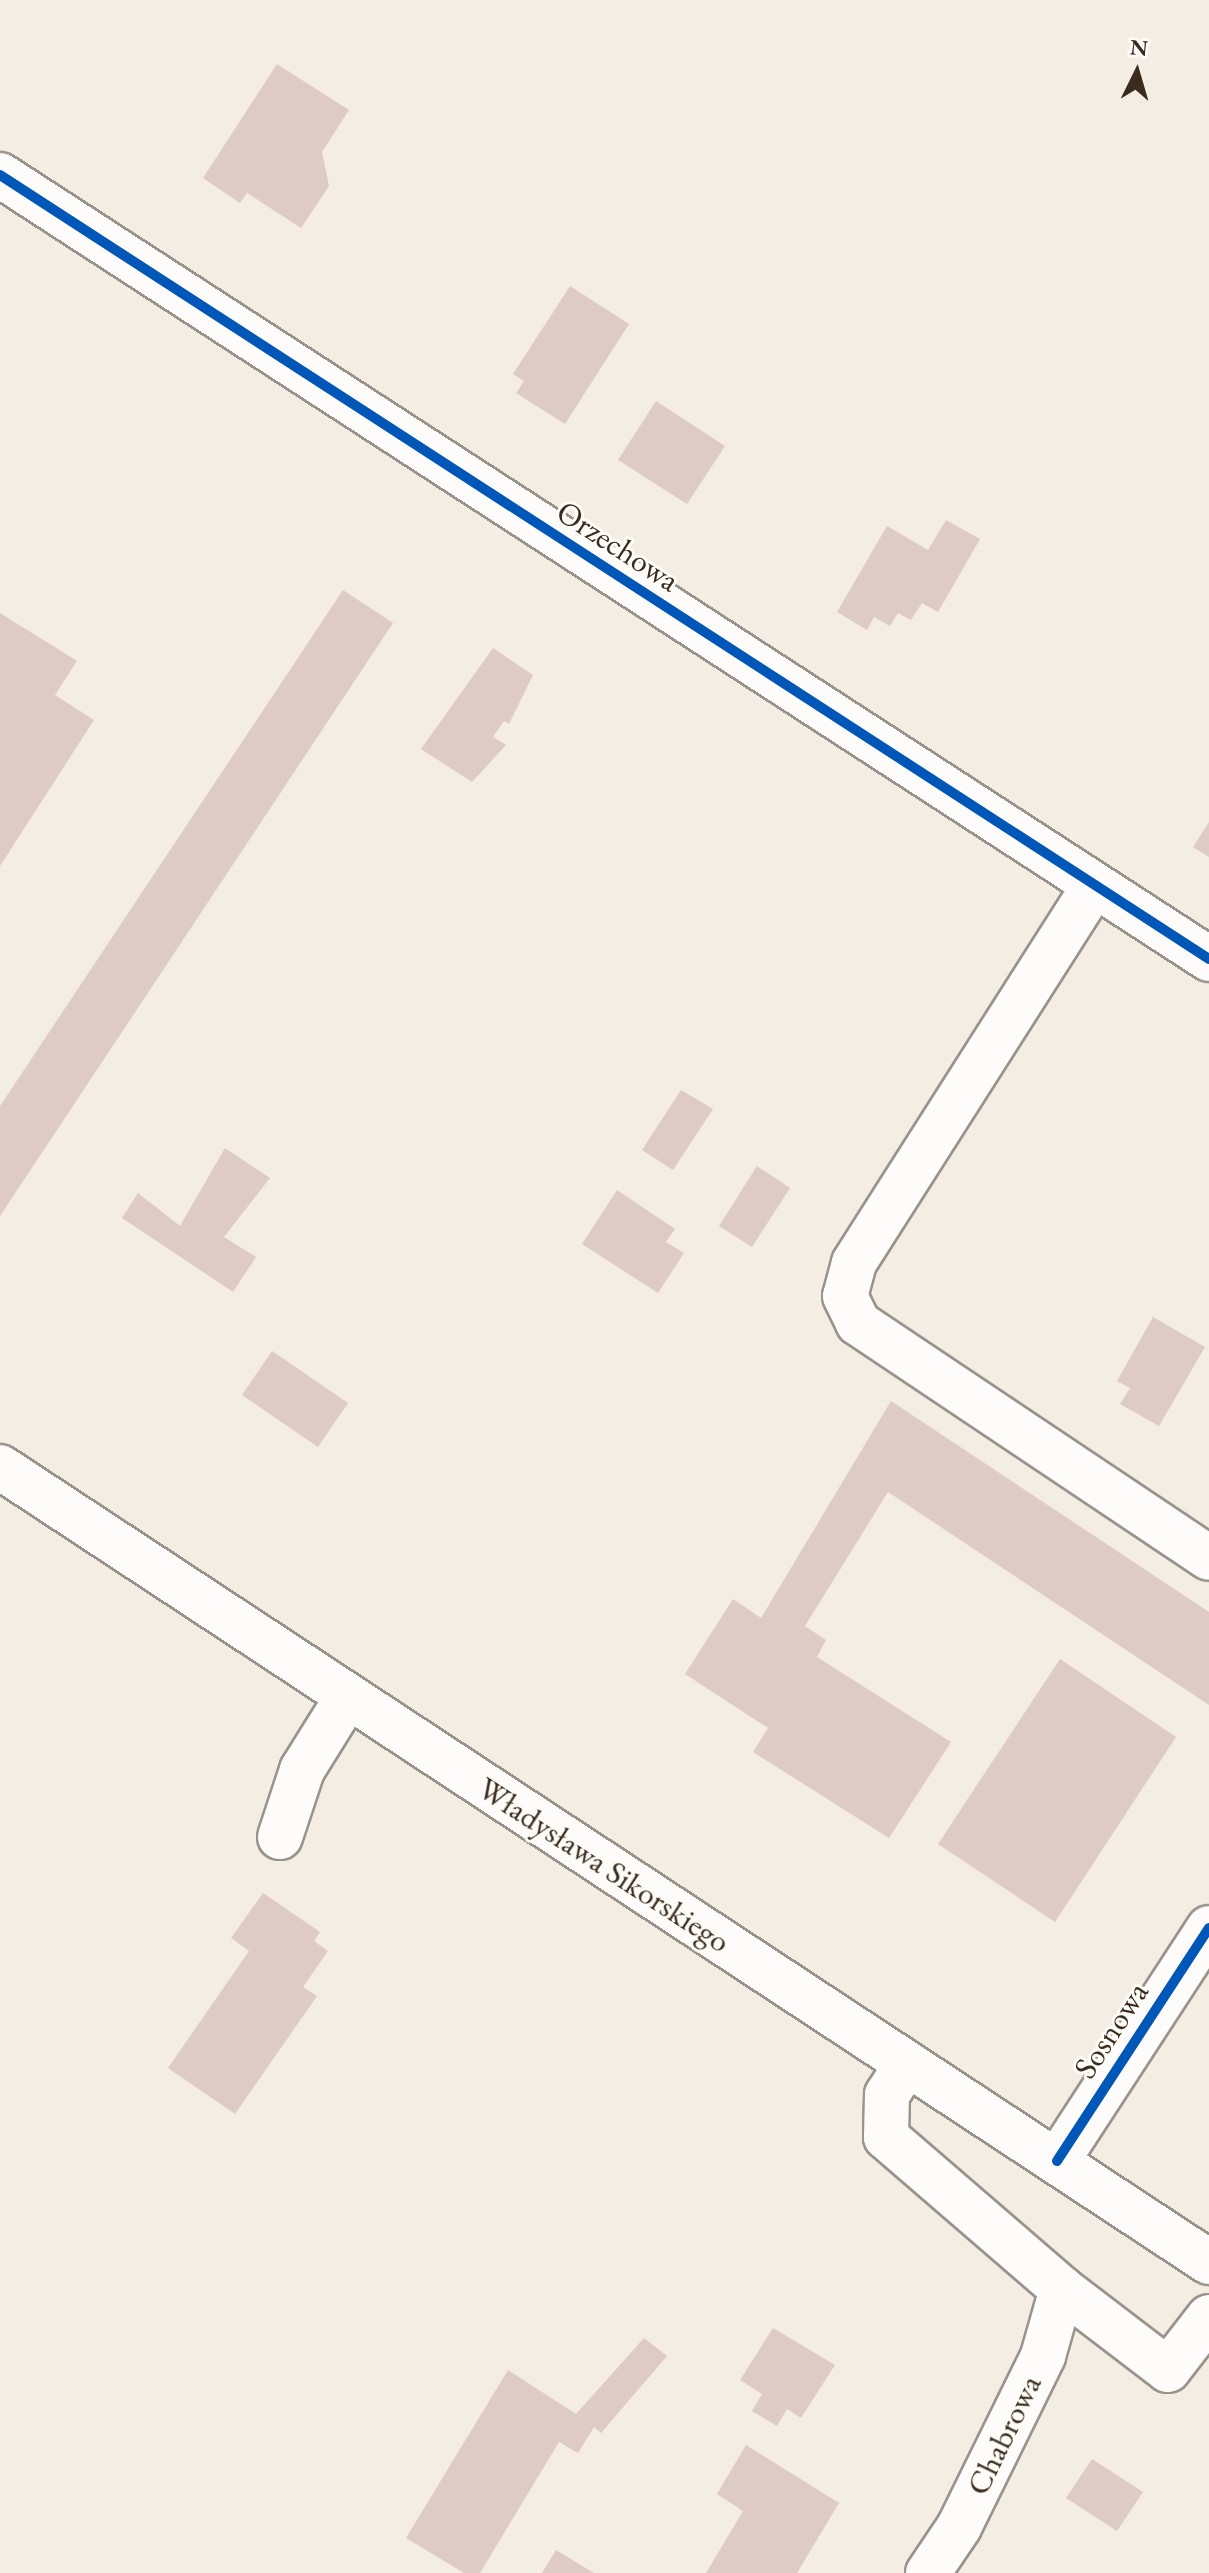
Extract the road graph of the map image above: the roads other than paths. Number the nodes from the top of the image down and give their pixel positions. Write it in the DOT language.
graph roads {
  1 [pos="0,175"];
  2 [pos="1094,886"];
  3 [pos="1209,959"];
  4 [pos="0,1467"];
  5 [pos="1209,1558"];
  6 [pos="348,1696"];
  7 [pos="280,1837"];
  8 [pos="1209,1928"];
  9 [pos="907,2064"];
  10 [pos="1057,2161"];
  11 [pos="1209,2262"];
  12 [pos="1062,2289"];
  13 [pos="1209,2317"];
  14 [pos="928,2573"];
  1 -- 2 [label="street, Orzechowa"];
  2 -- 3 [label="street, Orzechowa"];
  2 -- 5 [label="street"];
  4 -- 6 [label="street, Władysława Sikorskiego"];
  6 -- 7 [label="street"];
  6 -- 9 [label="street, Władysława Sikorskiego"];
  8 -- 10 [label="street, Sosnowa"];
  9 -- 10 [label="street, Władysława Sikorskiego"];
  9 -- 12 [label="street"];
  10 -- 11 [label="street, Władysława Sikorskiego"];
  12 -- 13 [label="street"];
  12 -- 14 [label="street, Chabrowa"];
}
